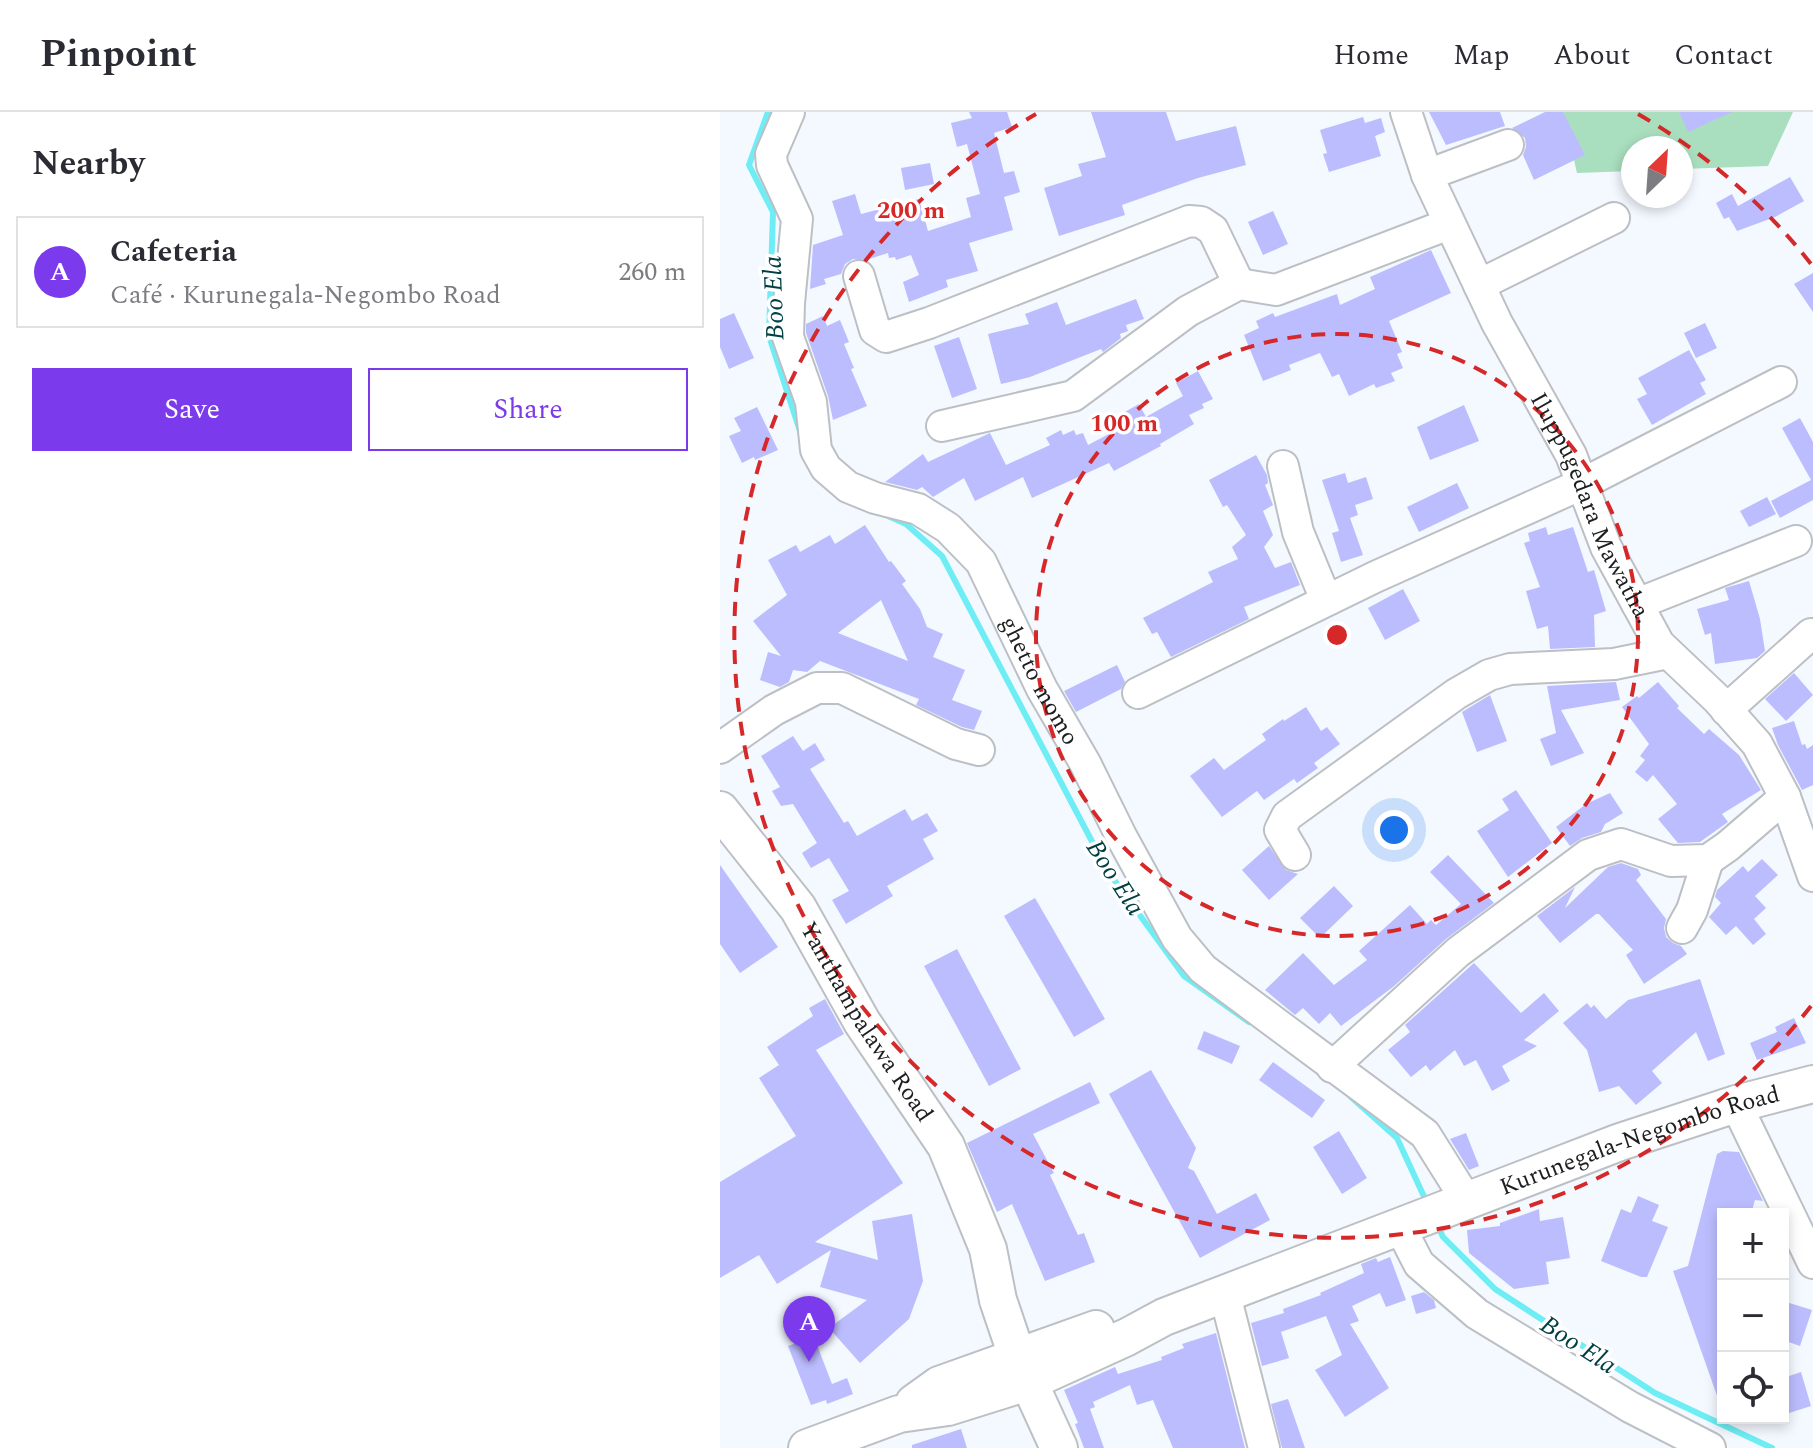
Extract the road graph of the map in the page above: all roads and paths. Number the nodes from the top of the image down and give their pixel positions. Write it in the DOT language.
graph roads {
  1 [pos="789,112"];
  2 [pos="1406,112"];
  3 [pos="1508,145"];
  4 [pos="1427,175"];
  5 [pos="1614,218"];
  6 [pos="1449,224"];
  7 [pos="859,276"];
  8 [pos="1239,284"];
  9 [pos="1479,285"];
  10 [pos="1781,382"];
  11 [pos="942,426"];
  12 [pos="1283,466"];
  13 [pos="1582,484"];
  14 [pos="1796,541"];
  15 [pos="1326,600"];
  16 [pos="1637,604"];
  17 [pos="1811,634"];
  18 [pos="1668,653"];
  19 [pos="1138,693"];
  20 [pos="1726,710"];
  21 [pos="720,748"];
  22 [pos="979,750"];
  23 [pos="1785,797"];
  24 [pos="720,810"];
  25 [pos="1295,855"];
  26 [pos="1708,860"];
  27 [pos="1813,876"];
  28 [pos="1682,928"];
  29 [pos="1332,1067"];
  30 [pos="1813,1084"];
  31 [pos="1736,1104"];
  32 [pos="1467,1201"];
  33 [pos="1408,1224"];
  34 [pos="1813,1263"];
  35 [pos="1225,1295"];
  36 [pos="1035,1364"];
  37 [pos="807,1448"];
  38 [pos="1059,1448"];
  39 [pos="1077,1448"];
  40 [pos="1264,1448"];
  41 [pos="1710,1448"];
  1 -- 29 [label="street, ghetto momo"];
  2 -- 4 [label="street, Iluppugedara Mawatha."];
  3 -- 4 [label="street"];
  4 -- 6 [label="street, Iluppugedara Mawatha."];
  5 -- 9 [label="street"];
  6 -- 8 [label="street"];
  6 -- 9 [label="street, Iluppugedara Mawatha."];
  7 -- 8 [label="street"];
  8 -- 11 [label="street"];
  9 -- 13 [label="street, Iluppugedara Mawatha."];
  10 -- 13 [label="street"];
  12 -- 15 [label="street"];
  13 -- 15 [label="street"];
  13 -- 16 [label="street, Iluppugedara Mawatha."];
  14 -- 16 [label="street"];
  15 -- 19 [label="street"];
  16 -- 18 [label="street, Iluppugedara Mawatha."];
  17 -- 20 [label="street"];
  18 -- 20 [label="street, Iluppugedara Mawatha."];
  18 -- 25 [label="street"];
  20 -- 23 [label="street, Iluppugedara Mawatha."];
  21 -- 22 [label="street"];
  23 -- 26 [label="street"];
  23 -- 27 [label="street, Iluppugedara Mawatha."];
  24 -- 36 [label="main road, Yanthampalawa Road"];
  26 -- 28 [label="street"];
  26 -- 29 [label="street"];
  29 -- 32 [label="street, ghetto momo"];
  30 -- 31 [label="main road, Kurunegala-Negombo Road"];
  31 -- 32 [label="main road, Kurunegala-Negombo Road"];
  31 -- 34 [label="street"];
  32 -- 33 [label="main road, Kurunegala-Negombo Road"];
  33 -- 35 [label="main road"];
  33 -- 41 [label="street"];
  35 -- 36 [label="main road"];
  35 -- 40 [label="street"];
  36 -- 37 [label="main road"];
  36 -- 38 [label="main road"];
  36 -- 39 [label="main road"];
}
